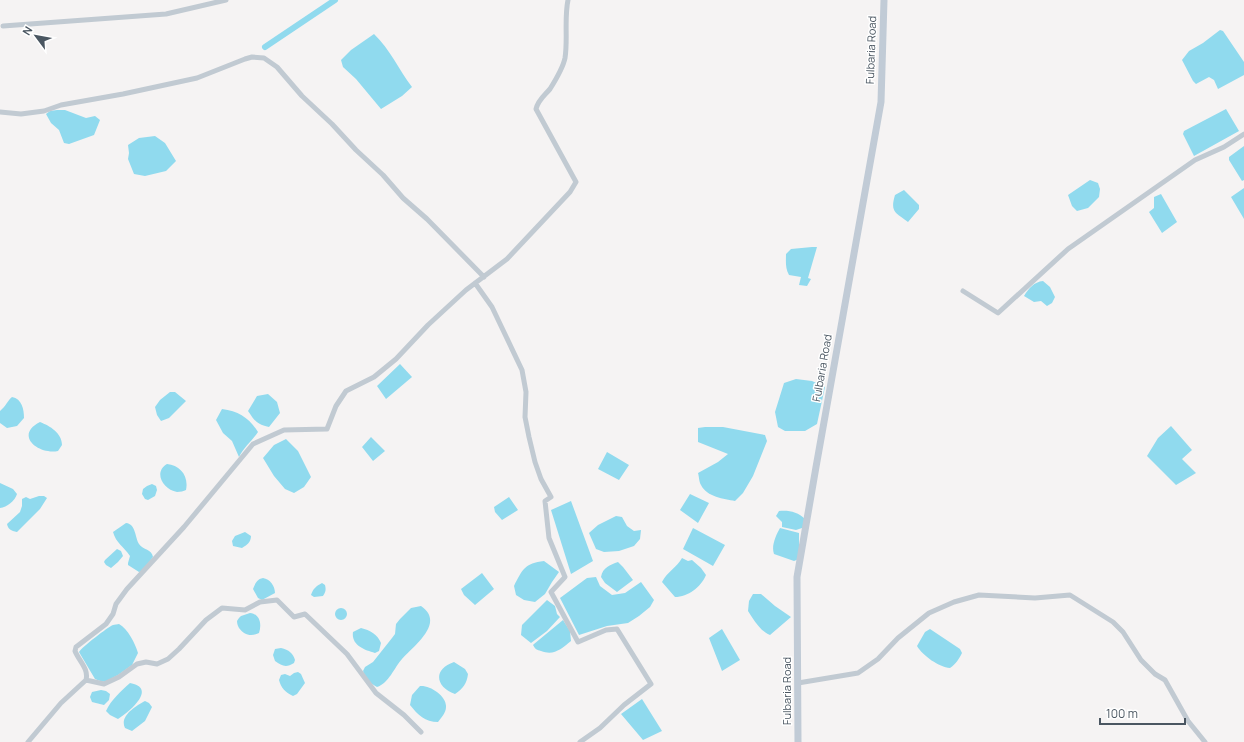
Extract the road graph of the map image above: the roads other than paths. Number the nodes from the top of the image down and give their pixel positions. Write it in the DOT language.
graph roads {
  1 [pos="226,0"];
  2 [pos="568,0"];
  3 [pos="884,0"];
  4 [pos="2,26"];
  5 [pos="0,112"];
  6 [pos="1244,134"];
  7 [pos="484,277"];
  8 [pos="475,283"];
  9 [pos="963,291"];
  10 [pos="86,680"];
  11 [pos="798,683"];
  12 [pos="421,732"];
  13 [pos="28,742"];
  14 [pos="580,742"];
  15 [pos="798,742"];
  16 [pos="1205,742"];
  1 -- 4 [label="street"];
  2 -- 7 [label="street"];
  3 -- 11 [label="main road, Fulbaria Road"];
  5 -- 7 [label="street"];
  6 -- 9 [label="street"];
  7 -- 8 [label="street"];
  8 -- 10 [label="street"];
  8 -- 14 [label="street"];
  10 -- 12 [label="street"];
  10 -- 13 [label="street"];
  11 -- 15 [label="main road, Fulbaria Road"];
  11 -- 16 [label="street"];
}
